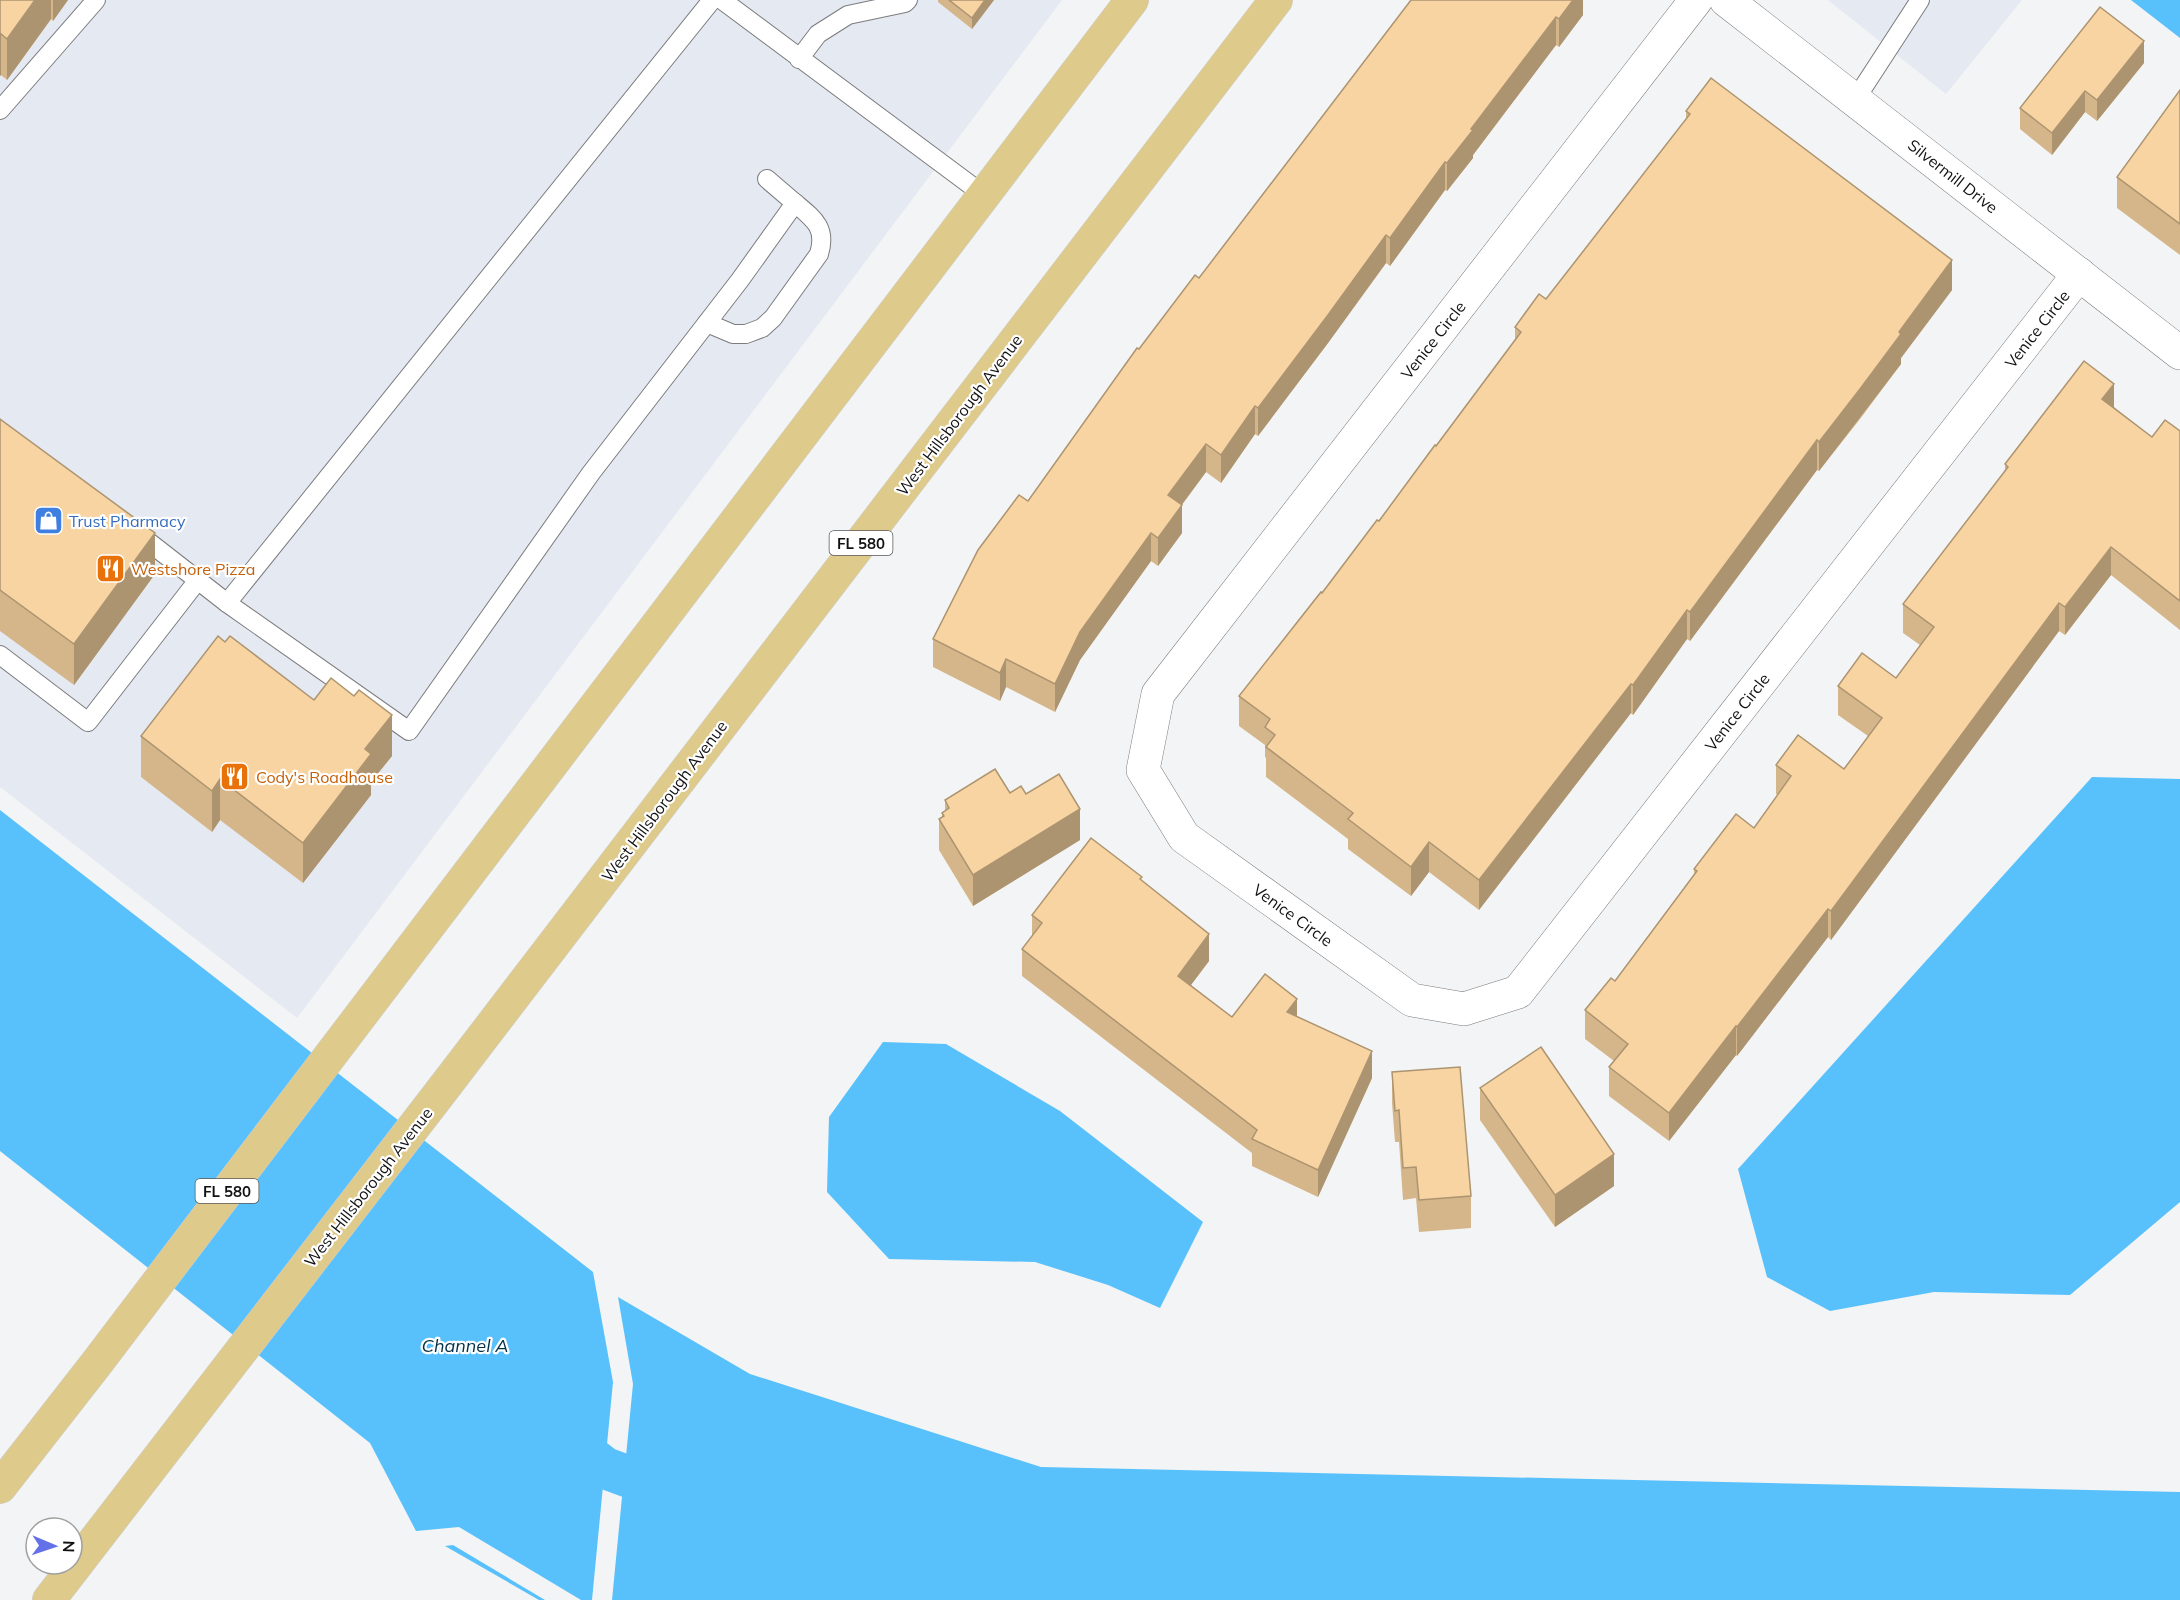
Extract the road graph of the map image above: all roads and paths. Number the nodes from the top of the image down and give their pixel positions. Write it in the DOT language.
graph roads {
  1 [pos="96,0"];
  2 [pos="712,0"];
  3 [pos="722,0"];
  4 [pos="908,0"];
  5 [pos="1132,0"];
  6 [pos="1276,0"];
  7 [pos="1696,0"];
  8 [pos="1726,0"];
  9 [pos="1920,0"];
  10 [pos="799,59"];
  11 [pos="1855,100"];
  12 [pos="0,110"];
  13 [pos="767,179"];
  14 [pos="984,195"];
  15 [pos="795,203"];
  16 [pos="2079,274"];
  17 [pos="707,322"];
  18 [pos="2180,353"];
  19 [pos="122,521"];
  20 [pos="198,580"];
  21 [pos="227,603"];
  22 [pos="0,655"];
  23 [pos="0,1487"];
  24 [pos="49,1600"];
  1 -- 12 [label="lane"];
  2 -- 21 [label="lane"];
  3 -- 10 [label="lane"];
  4 -- 10 [label="lane"];
  5 -- 14 [label="main road, FL 580"];
  6 -- 24 [label="main road, West Hillsborough Avenue / FL 580"];
  7 -- 16 [label="street, Venice Circle"];
  8 -- 11 [label="street, Silvermill Drive"];
  9 -- 11 [label="lane"];
  10 -- 14 [label="lane"];
  11 -- 16 [label="street, Silvermill Drive"];
  13 -- 15 [label="lane"];
  14 -- 23 [label="main road, FL 580"];
  15 -- 17 [label="lane"];
  15 -- 17 [label="lane"];
  16 -- 18 [label="street, Silvermill Drive"];
  17 -- 21 [label="lane"];
  19 -- 20 [label="lane"];
  20 -- 21 [label="lane"];
  20 -- 22 [label="lane"];
}
